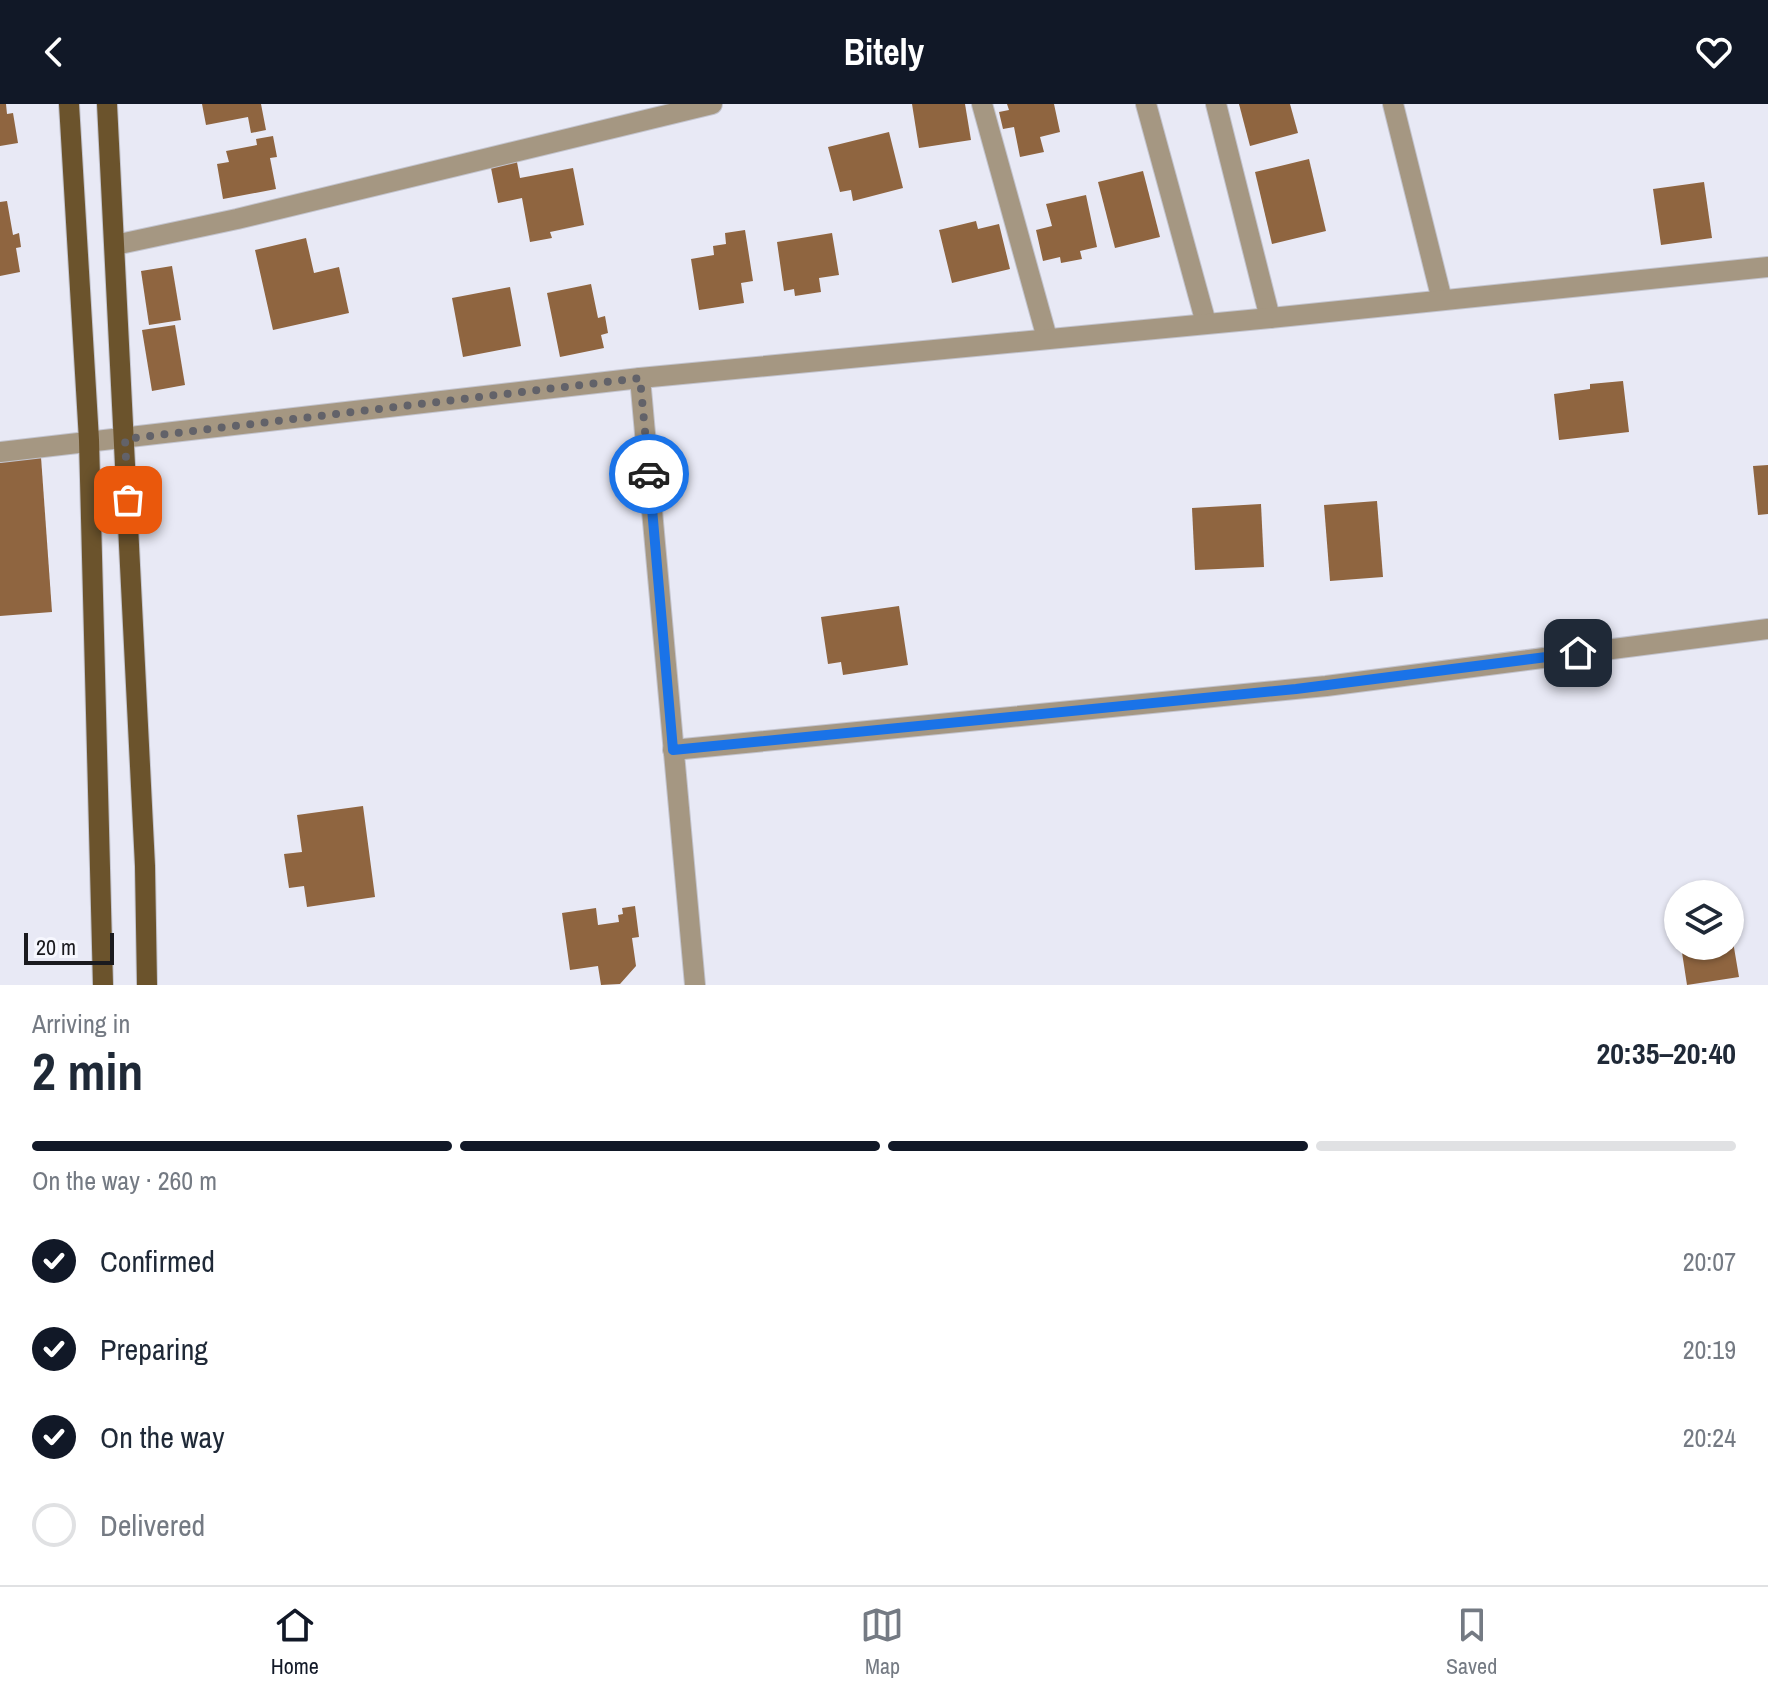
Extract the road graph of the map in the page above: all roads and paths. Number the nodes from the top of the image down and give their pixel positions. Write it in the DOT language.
graph roads {
  1 [pos="69,104"];
  2 [pos="107,104"];
  3 [pos="712,104"];
  4 [pos="982,104"];
  5 [pos="1146,104"];
  6 [pos="1216,104"];
  7 [pos="1393,104"];
  8 [pos="115,245"];
  9 [pos="1768,267"];
  10 [pos="1442,300"];
  11 [pos="1270,318"];
  12 [pos="1206,323"];
  13 [pos="1047,338"];
  14 [pos="640,378"];
  15 [pos="125,439"];
  16 [pos="89,440"];
  17 [pos="0,452"];
  18 [pos="1768,629"];
  19 [pos="673,750"];
  20 [pos="103,985"];
  21 [pos="147,985"];
  22 [pos="695,985"];
  1 -- 16 [label="main road"];
  2 -- 8 [label="main road"];
  3 -- 8 [label="street"];
  4 -- 13 [label="street"];
  5 -- 12 [label="street"];
  6 -- 11 [label="street"];
  7 -- 10 [label="street"];
  8 -- 15 [label="main road"];
  9 -- 10 [label="street"];
  10 -- 11 [label="street"];
  11 -- 12 [label="street"];
  12 -- 13 [label="street"];
  13 -- 14 [label="street"];
  14 -- 15 [label="street"];
  14 -- 19 [label="street"];
  15 -- 16 [label="street"];
  15 -- 21 [label="main road"];
  16 -- 17 [label="street"];
  16 -- 20 [label="main road"];
  18 -- 19 [label="street"];
  19 -- 22 [label="street"];
}
